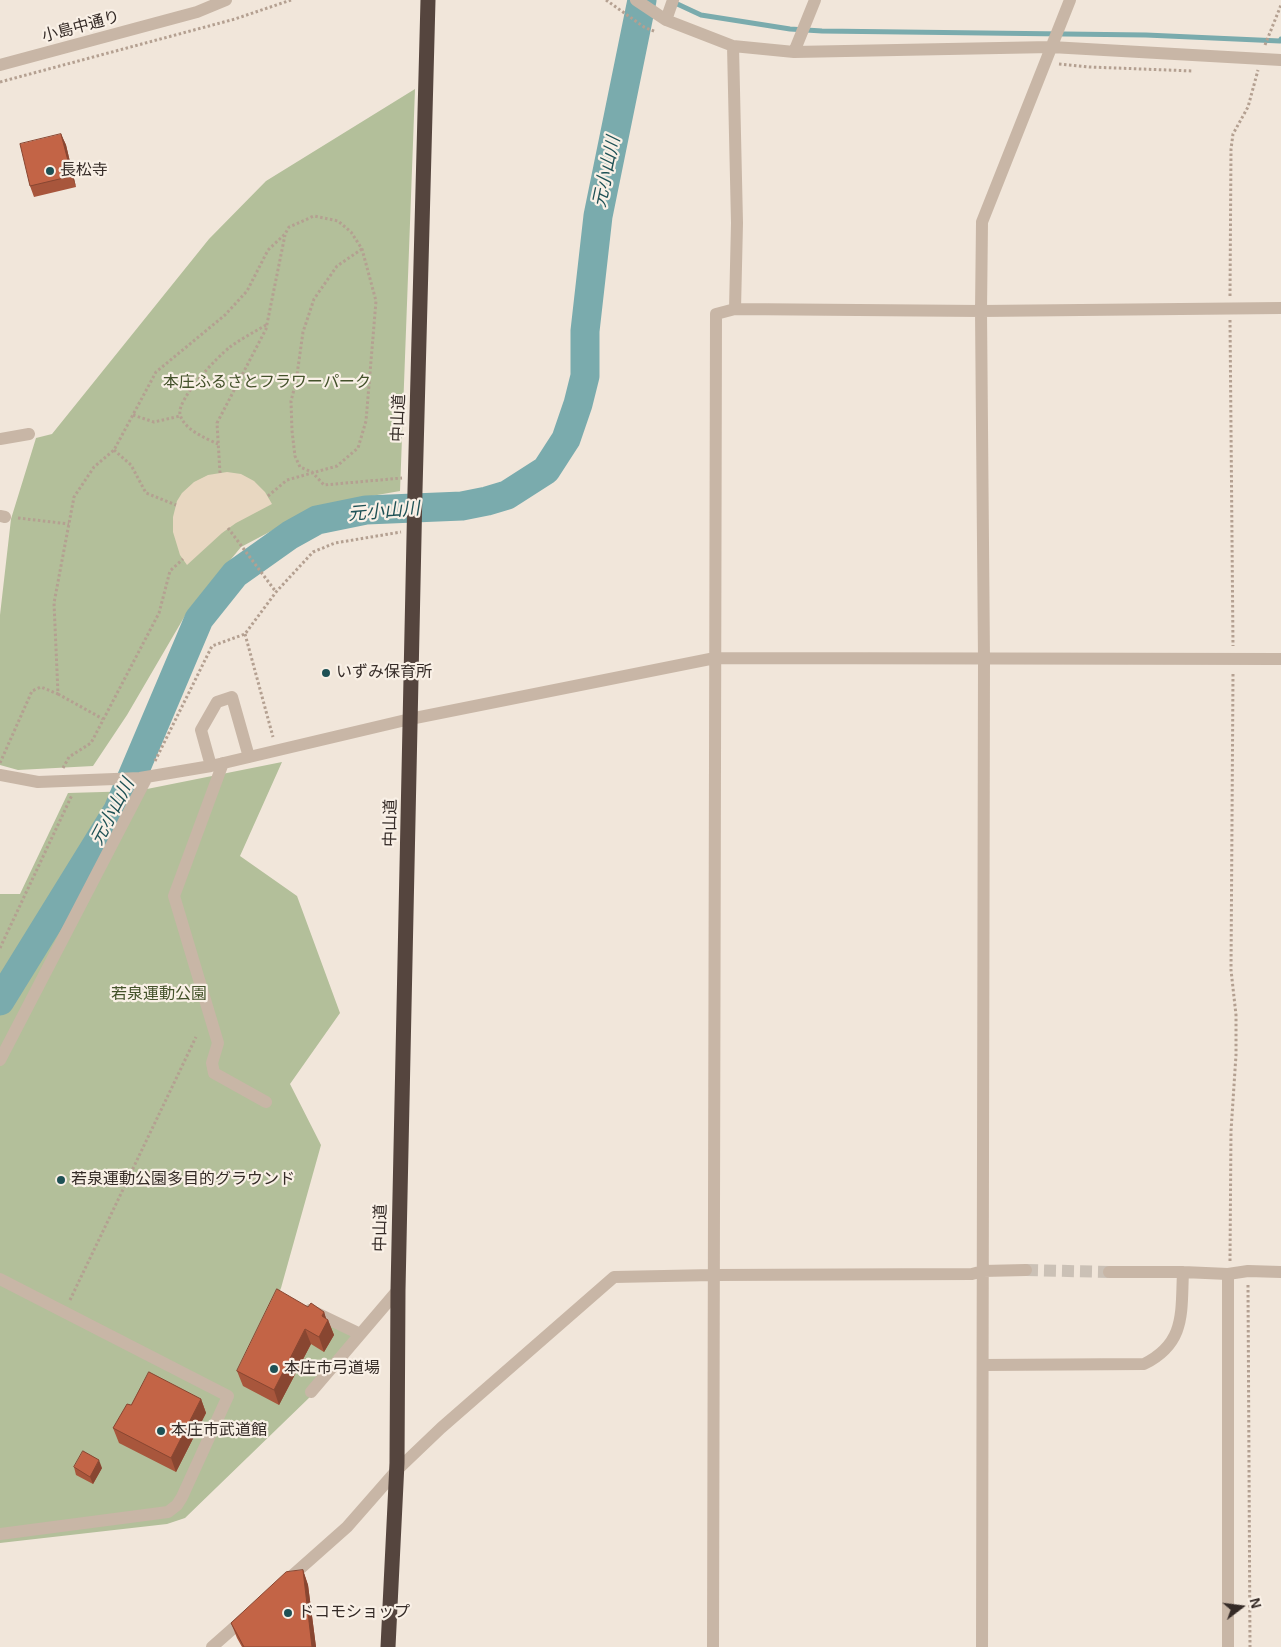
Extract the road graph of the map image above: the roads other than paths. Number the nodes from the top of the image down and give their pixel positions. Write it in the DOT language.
graph roads {
  1 [pos="226,0"];
  2 [pos="428,0"];
  3 [pos="636,0"];
  4 [pos="673,0"];
  5 [pos="815,0"];
  6 [pos="1070,0"];
  7 [pos="666,20"];
  8 [pos="733,46"];
  9 [pos="1051,47"];
  10 [pos="794,52"];
  11 [pos="1281,60"];
  12 [pos="0,65"];
  13 [pos="1281,308"];
  14 [pos="735,309"];
  15 [pos="981,310"];
  16 [pos="29,434"];
  17 [pos="0,438"];
  18 [pos="715,658"];
  19 [pos="984,659"];
  20 [pos="1281,659"];
  21 [pos="410,719"];
  22 [pos="249,757"];
  23 [pos="217,764"];
  24 [pos="0,775"];
  25 [pos="144,778"];
  26 [pos="0,1060"];
  27 [pos="266,1102"];
  28 [pos="1026,1270"];
  29 [pos="982,1271"];
  30 [pos="1110,1272"];
  31 [pos="1183,1272"];
  32 [pos="1281,1272"];
  33 [pos="1228,1274"];
  34 [pos="714,1275"];
  35 [pos="0,1279"];
  36 [pos="398,1290"];
  37 [pos="301,1305"];
  38 [pos="360,1334"];
  39 [pos="983,1365"];
  40 [pos="311,1392"];
  41 [pos="397,1470"];
  42 [pos="0,1534"];
  43 [pos="276,1590"];
  44 [pos="254,1609"];
  45 [pos="212,1647"];
  46 [pos="388,1647"];
  47 [pos="713,1647"];
  48 [pos="982,1647"];
  49 [pos="1228,1647"];
  1 -- 12 [label="street, 小島中通り"];
  2 -- 21 [label="highway, 中山道"];
  3 -- 7 [label="street"];
  4 -- 7 [label="street"];
  5 -- 10 [label="street"];
  6 -- 9 [label="street"];
  7 -- 8 [label="street"];
  8 -- 10 [label="street"];
  8 -- 14 [label="street"];
  9 -- 10 [label="street"];
  9 -- 11 [label="street"];
  9 -- 15 [label="street"];
  13 -- 15 [label="street"];
  14 -- 15 [label="street"];
  14 -- 18 [label="street"];
  15 -- 19 [label="street"];
  16 -- 17 [label="street"];
  18 -- 19 [label="street"];
  18 -- 21 [label="street"];
  18 -- 34 [label="street"];
  19 -- 20 [label="street"];
  19 -- 29 [label="street"];
  21 -- 22 [label="street"];
  21 -- 36 [label="highway, 中山道"];
  22 -- 23 [label="street"];
  22 -- 23 [label="street"];
  23 -- 25 [label="street"];
  23 -- 27 [label="street"];
  24 -- 25 [label="street"];
  25 -- 26 [label="street"];
  28 -- 29 [label="street"];
  29 -- 34 [label="street"];
  29 -- 39 [label="street"];
  30 -- 31 [label="street"];
  31 -- 33 [label="street"];
  31 -- 39 [label="street"];
  32 -- 33 [label="street"];
  33 -- 49 [label="street"];
  34 -- 41 [label="street"];
  34 -- 47 [label="street"];
  35 -- 42 [label="street"];
  36 -- 38 [label="street"];
  36 -- 41 [label="highway, 中山道"];
  37 -- 38 [label="street"];
  38 -- 40 [label="street"];
  39 -- 48 [label="street"];
  41 -- 43 [label="street"];
  41 -- 46 [label="highway, 中山道"];
  44 -- 45 [label="street"];
}
